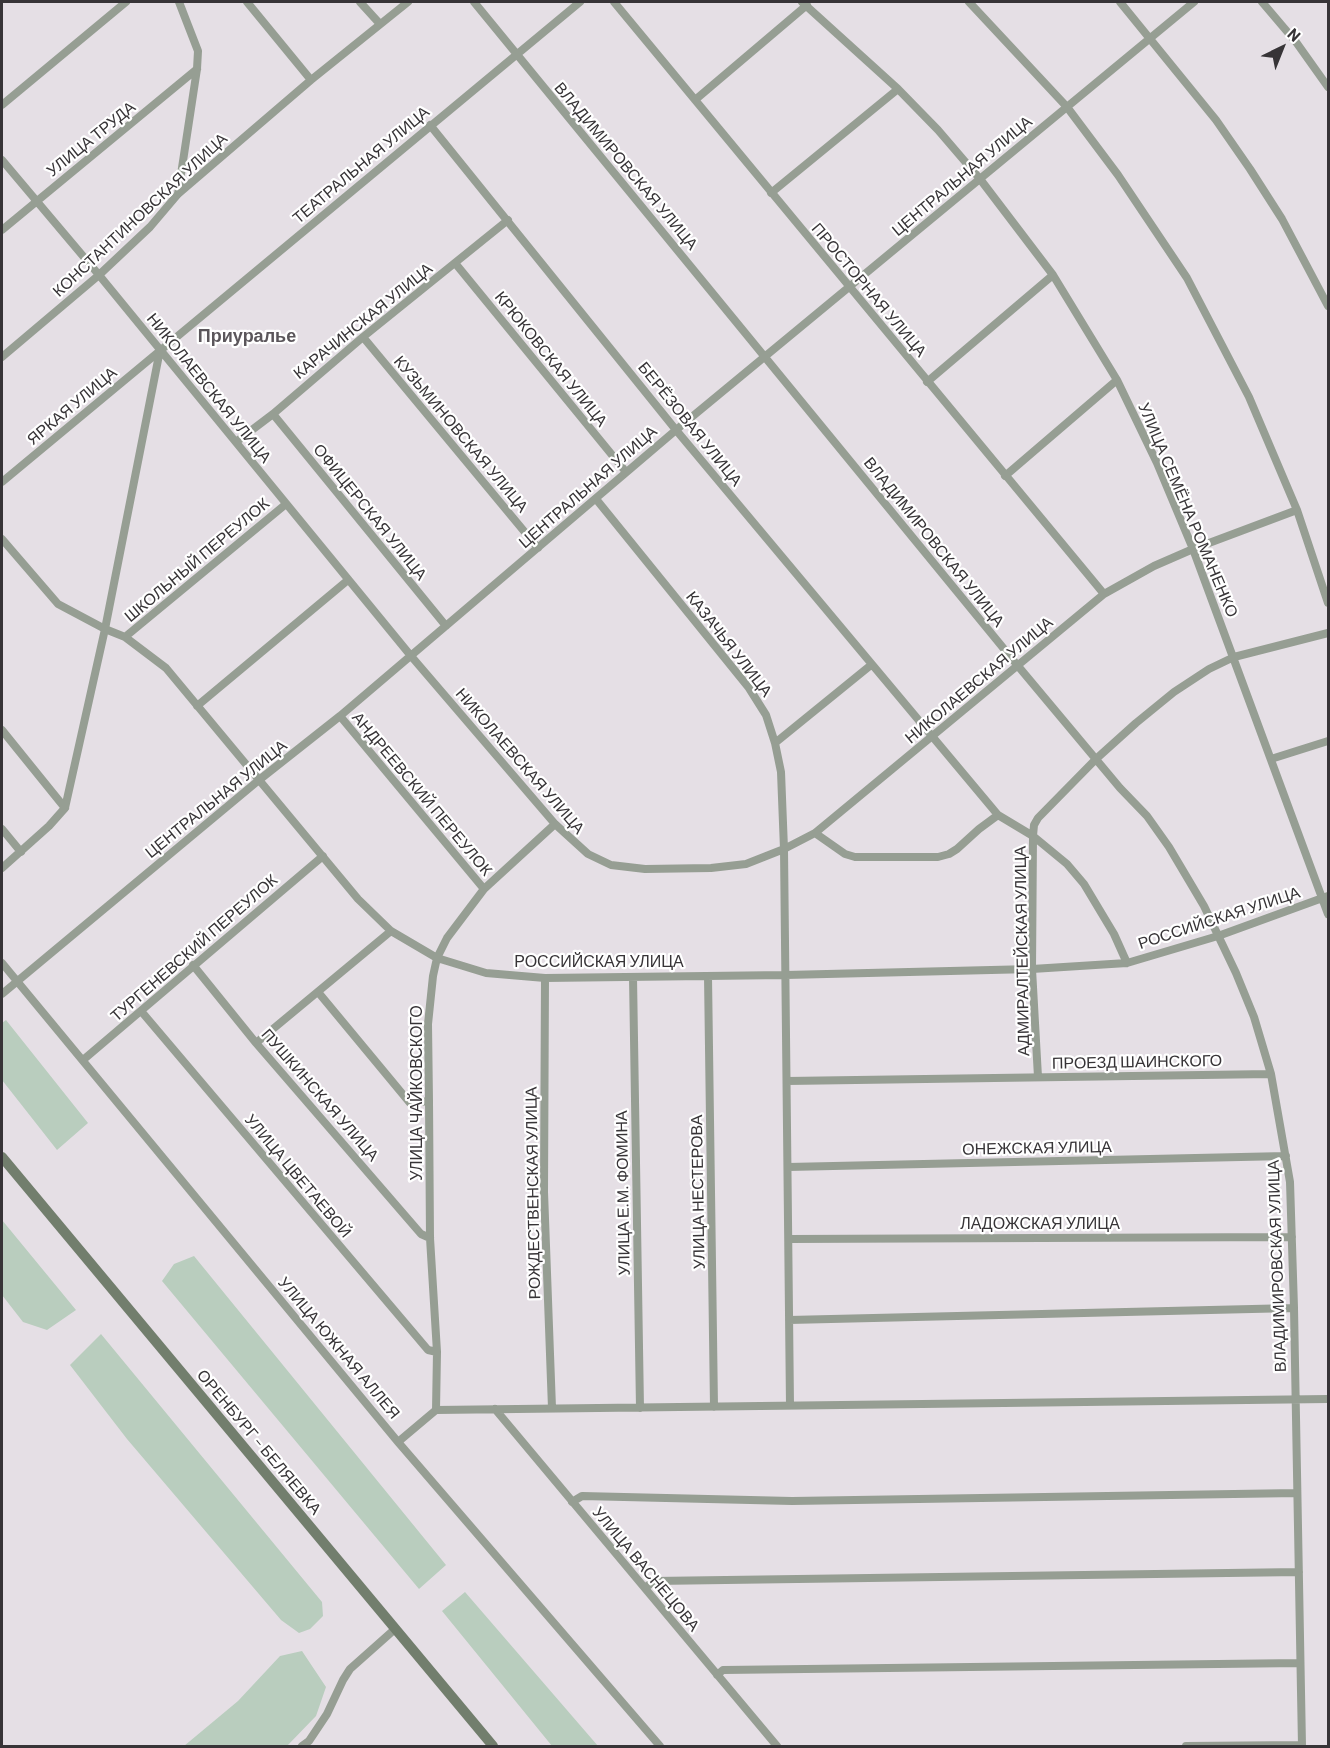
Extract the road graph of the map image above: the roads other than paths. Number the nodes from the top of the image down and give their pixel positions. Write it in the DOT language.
graph roads {
  1 [pos="126,2"];
  2 [pos="179,2"];
  3 [pos="247,2"];
  4 [pos="360,2"];
  5 [pos="408,2"];
  6 [pos="474,2"];
  7 [pos="580,2"];
  8 [pos="614,2"];
  9 [pos="969,2"];
  10 [pos="1120,2"];
  11 [pos="1194,2"];
  12 [pos="1262,2"];
  13 [pos="804,3"];
  14 [pos="380,24"];
  15 [pos="1151,38"];
  16 [pos="515,54"];
  17 [pos="197,69"];
  18 [pos="311,80"];
  19 [pos="1329,87"];
  20 [pos="898,89"];
  21 [pos="694,100"];
  22 [pos="2,105"];
  23 [pos="1067,107"];
  24 [pos="430,125"];
  25 [pos="2,160"];
  26 [pos="980,180"];
  27 [pos="771,193"];
  28 [pos="178,194"];
  29 [pos="37,201"];
  30 [pos="508,220"];
  31 [pos="2,230"];
  32 [pos="455,263"];
  33 [pos="1053,275"];
  34 [pos="99,276"];
  35 [pos="850,288"];
  36 [pos="1329,306"];
  37 [pos="363,337"];
  38 [pos="160,350"];
  39 [pos="2,357"];
  40 [pos="766,357"];
  41 [pos="1118,380"];
  42 [pos="927,382"];
  43 [pos="273,414"];
  44 [pos="675,430"];
  45 [pos="236,442"];
  46 [pos="626,472"];
  47 [pos="1005,476"];
  48 [pos="2,482"];
  49 [pos="596,499"];
  50 [pos="286,504"];
  51 [pos="1298,510"];
  52 [pos="2,539"];
  53 [pos="538,548"];
  54 [pos="1193,549"];
  55 [pos="348,580"];
  56 [pos="1104,594"];
  57 [pos="1329,603"];
  58 [pos="446,627"];
  59 [pos="105,629"];
  60 [pos="1329,633"];
  61 [pos="125,637"];
  62 [pos="411,656"];
  63 [pos="1234,657"];
  64 [pos="871,665"];
  65 [pos="1018,666"];
  66 [pos="197,706"];
  67 [pos="340,716"];
  68 [pos="2,730"];
  69 [pos="933,737"];
  70 [pos="1329,741"];
  71 [pos="775,743"];
  72 [pos="1096,759"];
  73 [pos="1270,759"];
  74 [pos="259,780"];
  75 [pos="65,808"];
  76 [pos="998,815"];
  77 [pos="555,824"];
  78 [pos="2,829"];
  79 [pos="815,833"];
  80 [pos="1033,836"];
  81 [pos="784,849"];
  82 [pos="21,852"];
  83 [pos="323,856"];
  84 [pos="2,868"];
  85 [pos="484,889"];
  86 [pos="1326,897"];
  87 [pos="1329,914"];
  88 [pos="391,931"];
  89 [pos="1218,936"];
  90 [pos="437,958"];
  91 [pos="2,963"];
  92 [pos="1127,963"];
  93 [pos="193,965"];
  94 [pos="1032,969"];
  95 [pos="786,975"];
  96 [pos="708,976"];
  97 [pos="633,977"];
  98 [pos="545,978"];
  99 [pos="17,981"];
  100 [pos="318,992"];
  101 [pos="2,994"];
  102 [pos="141,1011"];
  103 [pos="256,1043"];
  104 [pos="83,1060"];
  105 [pos="1271,1074"];
  106 [pos="1038,1077"];
  107 [pos="787,1081"];
  108 [pos="429,1101"];
  109 [pos="1286,1156"];
  110 [pos="2,1157"];
  111 [pos="788,1167"];
  112 [pos="1292,1237"];
  113 [pos="430,1238"];
  114 [pos="789,1239"];
  115 [pos="1294,1308"];
  116 [pos="789,1320"];
  117 [pos="437,1352"];
  118 [pos="1329,1399"];
  119 [pos="1295,1400"];
  120 [pos="790,1405"];
  121 [pos="714,1407"];
  122 [pos="552,1408"];
  123 [pos="640,1408"];
  124 [pos="495,1409"];
  125 [pos="436,1410"];
  126 [pos="398,1442"];
  127 [pos="1298,1493"];
  128 [pos="572,1502"];
  129 [pos="1299,1572"];
  130 [pos="645,1588"];
  131 [pos="394,1629"];
  132 [pos="1300,1663"];
  133 [pos="717,1675"];
  134 [pos="302,1746"];
  135 [pos="493,1746"];
  136 [pos="660,1746"];
  137 [pos="777,1746"];
  138 [pos="1186,1746"];
  139 [pos="1302,1746"];
  1 -- 22 [label="street"];
  2 -- 17 [label="street"];
  3 -- 18 [label="street"];
  4 -- 14 [label="street"];
  5 -- 14 [label="street, КОНСТАНТИНОВСКАЯ УЛИЦА"];
  6 -- 16 [label="street, ВЛАДИМИРОВСКАЯ УЛИЦА"];
  7 -- 16 [label="street, ТЕАТРАЛЬНАЯ УЛИЦА"];
  8 -- 21 [label="street, ПРОСТОРНАЯ УЛИЦА"];
  9 -- 23 [label="street"];
  10 -- 15 [label="street"];
  11 -- 15 [label="street, ЦЕНТРАЛЬНАЯ УЛИЦА"];
  12 -- 19 [label="street"];
  13 -- 20 [label="street, УЛИЦА СЕМЁНА РОМАНЕНКО"];
  13 -- 21 [label="street"];
  14 -- 18 [label="street, КОНСТАНТИНОВСКАЯ УЛИЦА"];
  15 -- 23 [label="street, ЦЕНТРАЛЬНАЯ УЛИЦА"];
  15 -- 36 [label="street"];
  16 -- 24 [label="street, ТЕАТРАЛЬНАЯ УЛИЦА"];
  16 -- 40 [label="street, ВЛАДИМИРОВСКАЯ УЛИЦА"];
  17 -- 28 [label="street"];
  17 -- 29 [label="street, УЛИЦА ТРУДА"];
  18 -- 28 [label="street, КОНСТАНТИНОВСКАЯ УЛИЦА"];
  20 -- 26 [label="street, УЛИЦА СЕМЁНА РОМАНЕНКО"];
  20 -- 27 [label="street"];
  21 -- 27 [label="street, ПРОСТОРНАЯ УЛИЦА"];
  23 -- 26 [label="street, ЦЕНТРАЛЬНАЯ УЛИЦА"];
  23 -- 51 [label="street"];
  24 -- 30 [label="street, БЕРЁЗОВАЯ УЛИЦА"];
  24 -- 38 [label="street, ТЕАТРАЛЬНАЯ УЛИЦА"];
  25 -- 29 [label="street, НИКОЛАЕВСКАЯ УЛИЦА"];
  26 -- 33 [label="street, УЛИЦА СЕМЁНА РОМАНЕНКО"];
  26 -- 35 [label="street, ЦЕНТРАЛЬНАЯ УЛИЦА"];
  27 -- 35 [label="street, ПРОСТОРНАЯ УЛИЦА"];
  28 -- 34 [label="street, КОНСТАНТИНОВСКАЯ УЛИЦА"];
  29 -- 31 [label="street, УЛИЦА ТРУДА"];
  29 -- 34 [label="street, НИКОЛАЕВСКАЯ УЛИЦА"];
  30 -- 32 [label="street, КАРАЧИНСКАЯ УЛИЦА"];
  30 -- 44 [label="street, БЕРЁЗОВАЯ УЛИЦА"];
  32 -- 37 [label="street, КАРАЧИНСКАЯ УЛИЦА"];
  32 -- 46 [label="street, КРЮКОВСКАЯ УЛИЦА"];
  33 -- 41 [label="street, УЛИЦА СЕМЁНА РОМАНЕНКО"];
  33 -- 42 [label="street"];
  34 -- 38 [label="street, НИКОЛАЕВСКАЯ УЛИЦА"];
  34 -- 39 [label="street, КОНСТАНТИНОВСКАЯ УЛИЦА"];
  35 -- 40 [label="street, ЦЕНТРАЛЬНАЯ УЛИЦА"];
  35 -- 42 [label="street, ПРОСТОРНАЯ УЛИЦА"];
  37 -- 43 [label="street, КАРАЧИНСКАЯ УЛИЦА"];
  37 -- 53 [label="street, КУЗЬМИНОВСКАЯ УЛИЦА"];
  38 -- 45 [label="street, НИКОЛАЕВСКАЯ УЛИЦА"];
  38 -- 48 [label="street, ЯРКАЯ УЛИЦА"];
  38 -- 59 [label="street"];
  40 -- 44 [label="street, ЦЕНТРАЛЬНАЯ УЛИЦА"];
  40 -- 65 [label="street, ВЛАДИМИРОВСКАЯ УЛИЦА"];
  41 -- 47 [label="street"];
  41 -- 54 [label="street, УЛИЦА СЕМЁНА РОМАНЕНКО"];
  42 -- 47 [label="street, ПРОСТОРНАЯ УЛИЦА"];
  43 -- 45 [label="street, КАРАЧИНСКАЯ УЛИЦА"];
  43 -- 58 [label="street, ОФИЦЕРСКАЯ УЛИЦА"];
  44 -- 46 [label="street, ЦЕНТРАЛЬНАЯ УЛИЦА"];
  44 -- 64 [label="street, БЕРЁЗОВАЯ УЛИЦА"];
  45 -- 50 [label="street, НИКОЛАЕВСКАЯ УЛИЦА"];
  46 -- 49 [label="street, ЦЕНТРАЛЬНАЯ УЛИЦА"];
  47 -- 56 [label="street, ПРОСТОРНАЯ УЛИЦА"];
  49 -- 53 [label="street, ЦЕНТРАЛЬНАЯ УЛИЦА"];
  49 -- 71 [label="street, КАЗАЧЬЯ УЛИЦА"];
  50 -- 55 [label="street, НИКОЛАЕВСКАЯ УЛИЦА"];
  50 -- 61 [label="street, ШКОЛЬНЫЙ ПЕРЕУЛОК"];
  51 -- 54 [label="street, НИКОЛАЕВСКАЯ УЛИЦА"];
  51 -- 57 [label="street"];
  52 -- 59 [label="street, РОССИЙСКАЯ УЛИЦА"];
  53 -- 58 [label="street, ЦЕНТРАЛЬНАЯ УЛИЦА"];
  54 -- 56 [label="street, НИКОЛАЕВСКАЯ УЛИЦА"];
  54 -- 63 [label="street, УЛИЦА СЕМЁНА РОМАНЕНКО"];
  55 -- 62 [label="street, НИКОЛАЕВСКАЯ УЛИЦА"];
  55 -- 66 [label="street"];
  56 -- 65 [label="street, НИКОЛАЕВСКАЯ УЛИЦА"];
  58 -- 62 [label="street, ЦЕНТРАЛЬНАЯ УЛИЦА"];
  59 -- 61 [label="street, РОССИЙСКАЯ УЛИЦА"];
  59 -- 75 [label="street"];
  60 -- 63 [label="street, АДМИРАЛТЕЙСКАЯ УЛИЦА"];
  61 -- 66 [label="street, РОССИЙСКАЯ УЛИЦА"];
  62 -- 67 [label="street, ЦЕНТРАЛЬНАЯ УЛИЦА"];
  62 -- 77 [label="street, НИКОЛАЕВСКАЯ УЛИЦА"];
  63 -- 72 [label="street, АДМИРАЛТЕЙСКАЯ УЛИЦА"];
  63 -- 73 [label="street, УЛИЦА СЕМЁНА РОМАНЕНКО"];
  64 -- 69 [label="street, БЕРЁЗОВАЯ УЛИЦА"];
  64 -- 71 [label="street"];
  65 -- 69 [label="street, НИКОЛАЕВСКАЯ УЛИЦА"];
  65 -- 72 [label="street, ВЛАДИМИРОВСКАЯ УЛИЦА"];
  66 -- 74 [label="street, РОССИЙСКАЯ УЛИЦА"];
  67 -- 74 [label="street, ЦЕНТРАЛЬНАЯ УЛИЦА"];
  67 -- 85 [label="street, АНДРЕЕВСКИЙ ПЕРЕУЛОК"];
  68 -- 75 [label="street"];
  69 -- 76 [label="street, БЕРЁЗОВАЯ УЛИЦА"];
  69 -- 79 [label="street, НИКОЛАЕВСКАЯ УЛИЦА"];
  70 -- 73 [label="street"];
  71 -- 81 [label="street, КАЗАЧЬЯ УЛИЦА"];
  72 -- 80 [label="street, АДМИРАЛТЕЙСКАЯ УЛИЦА"];
  72 -- 89 [label="street, ВЛАДИМИРОВСКАЯ УЛИЦА"];
  73 -- 86 [label="street, УЛИЦА СЕМЁНА РОМАНЕНКО"];
  74 -- 83 [label="street, РОССИЙСКАЯ УЛИЦА"];
  74 -- 99 [label="street, ЦЕНТРАЛЬНАЯ УЛИЦА"];
  75 -- 82 [label="street"];
  76 -- 79 [label="street"];
  76 -- 80 [label="street, БЕРЁЗОВАЯ УЛИЦА"];
  77 -- 81 [label="street, НИКОЛАЕВСКАЯ УЛИЦА"];
  77 -- 85 [label="street, УЛИЦА ЧАЙКОВСКОГО"];
  78 -- 82 [label="street"];
  79 -- 81 [label="street, НИКОЛАЕВСКАЯ УЛИЦА"];
  80 -- 92 [label="street, БЕРЁЗОВАЯ УЛИЦА"];
  80 -- 94 [label="street, АДМИРАЛТЕЙСКАЯ УЛИЦА"];
  81 -- 95 [label="street, КАЗАЧЬЯ УЛИЦА"];
  82 -- 84 [label="street"];
  83 -- 88 [label="street, РОССИЙСКАЯ УЛИЦА"];
  83 -- 93 [label="street, ТУРГЕНЕВСКИЙ ПЕРЕУЛОК"];
  85 -- 90 [label="street, УЛИЦА ЧАЙКОВСКОГО"];
  86 -- 87 [label="street, УЛИЦА СЕМЁНА РОМАНЕНКО"];
  86 -- 89 [label="street, РОССИЙСКАЯ УЛИЦА"];
  88 -- 90 [label="street, РОССИЙСКАЯ УЛИЦА"];
  88 -- 100 [label="street"];
  89 -- 92 [label="street, РОССИЙСКАЯ УЛИЦА"];
  89 -- 105 [label="street, ВЛАДИМИРОВСКАЯ УЛИЦА"];
  90 -- 98 [label="street, РОССИЙСКАЯ УЛИЦА"];
  90 -- 108 [label="street, УЛИЦА ЧАЙКОВСКОГО"];
  91 -- 99 [label="street, УЛИЦА ЮЖНАЯ АЛЛЕЯ"];
  92 -- 94 [label="street, РОССИЙСКАЯ УЛИЦА"];
  93 -- 102 [label="street, ТУРГЕНЕВСКИЙ ПЕРЕУЛОК"];
  93 -- 103 [label="street, ПУШКИНСКАЯ УЛИЦА"];
  94 -- 95 [label="street, РОССИЙСКАЯ УЛИЦА"];
  94 -- 106 [label="street, АДМИРАЛТЕЙСКАЯ УЛИЦА"];
  95 -- 96 [label="street, РОССИЙСКАЯ УЛИЦА"];
  95 -- 107 [label="street"];
  96 -- 97 [label="street, РОССИЙСКАЯ УЛИЦА"];
  96 -- 121 [label="street, УЛИЦА НЕСТЕРОВА"];
  97 -- 98 [label="street, РОССИЙСКАЯ УЛИЦА"];
  97 -- 123 [label="street, УЛИЦА Е.М. ФОМИНА"];
  98 -- 122 [label="street, РОЖДЕСТВЕНСКАЯ УЛИЦА"];
  99 -- 101 [label="street, ЦЕНТРАЛЬНАЯ УЛИЦА"];
  99 -- 104 [label="street, УЛИЦА ЮЖНАЯ АЛЛЕЯ"];
  100 -- 103 [label="street"];
  100 -- 108 [label="street"];
  102 -- 104 [label="street, ТУРГЕНЕВСКИЙ ПЕРЕУЛОК"];
  102 -- 117 [label="street, УЛИЦА ЦВЕТАЕВОЙ"];
  103 -- 113 [label="street, ПУШКИНСКАЯ УЛИЦА"];
  104 -- 126 [label="street, УЛИЦА ЮЖНАЯ АЛЛЕЯ"];
  105 -- 106 [label="street, ПРОЕЗД ШАИНСКОГО"];
  105 -- 109 [label="street, ВЛАДИМИРОВСКАЯ УЛИЦА"];
  106 -- 107 [label="street, ПРОЕЗД ШАИНСКОГО"];
  107 -- 111 [label="street"];
  108 -- 113 [label="street, УЛИЦА ЧАЙКОВСКОГО"];
  109 -- 111 [label="street, ОНЕЖСКАЯ УЛИЦА"];
  109 -- 112 [label="street, ВЛАДИМИРОВСКАЯ УЛИЦА"];
  110 -- 131 [label="main road, ОРЕНБУРГ – БЕЛЯЕВКА"];
  111 -- 114 [label="street"];
  112 -- 114 [label="street, ЛАДОЖСКАЯ УЛИЦА"];
  112 -- 115 [label="street, ВЛАДИМИРОВСКАЯ УЛИЦА"];
  113 -- 117 [label="street, УЛИЦА ЧАЙКОВСКОГО"];
  114 -- 116 [label="street"];
  115 -- 116 [label="street"];
  115 -- 119 [label="street, ВЛАДИМИРОВСКАЯ УЛИЦА"];
  116 -- 120 [label="street"];
  117 -- 125 [label="street, УЛИЦА ЧАЙКОВСКОГО"];
  118 -- 119 [label="street"];
  119 -- 120 [label="street"];
  119 -- 127 [label="street, ВЛАДИМИРОВСКАЯ УЛИЦА"];
  120 -- 121 [label="street"];
  121 -- 123 [label="street"];
  122 -- 123 [label="street"];
  122 -- 124 [label="street"];
  124 -- 125 [label="street"];
  124 -- 128 [label="street, УЛИЦА ВАСНЕЦОВА"];
  125 -- 126 [label="street"];
  126 -- 136 [label="street, УЛИЦА ЮЖНАЯ АЛЛЕЯ"];
  127 -- 128 [label="street"];
  127 -- 129 [label="street, ВЛАДИМИРОВСКАЯ УЛИЦА"];
  128 -- 130 [label="street, УЛИЦА ВАСНЕЦОВА"];
  129 -- 130 [label="street"];
  129 -- 132 [label="street, ВЛАДИМИРОВСКАЯ УЛИЦА"];
  130 -- 133 [label="street, УЛИЦА ВАСНЕЦОВА"];
  131 -- 134 [label="street"];
  131 -- 135 [label="main road, ОРЕНБУРГ – БЕЛЯЕВКА"];
  132 -- 133 [label="street"];
  132 -- 139 [label="street, ВЛАДИМИРОВСКАЯ УЛИЦА"];
  133 -- 137 [label="street, УЛИЦА ВАСНЕЦОВА"];
  138 -- 139 [label="street"];
}
